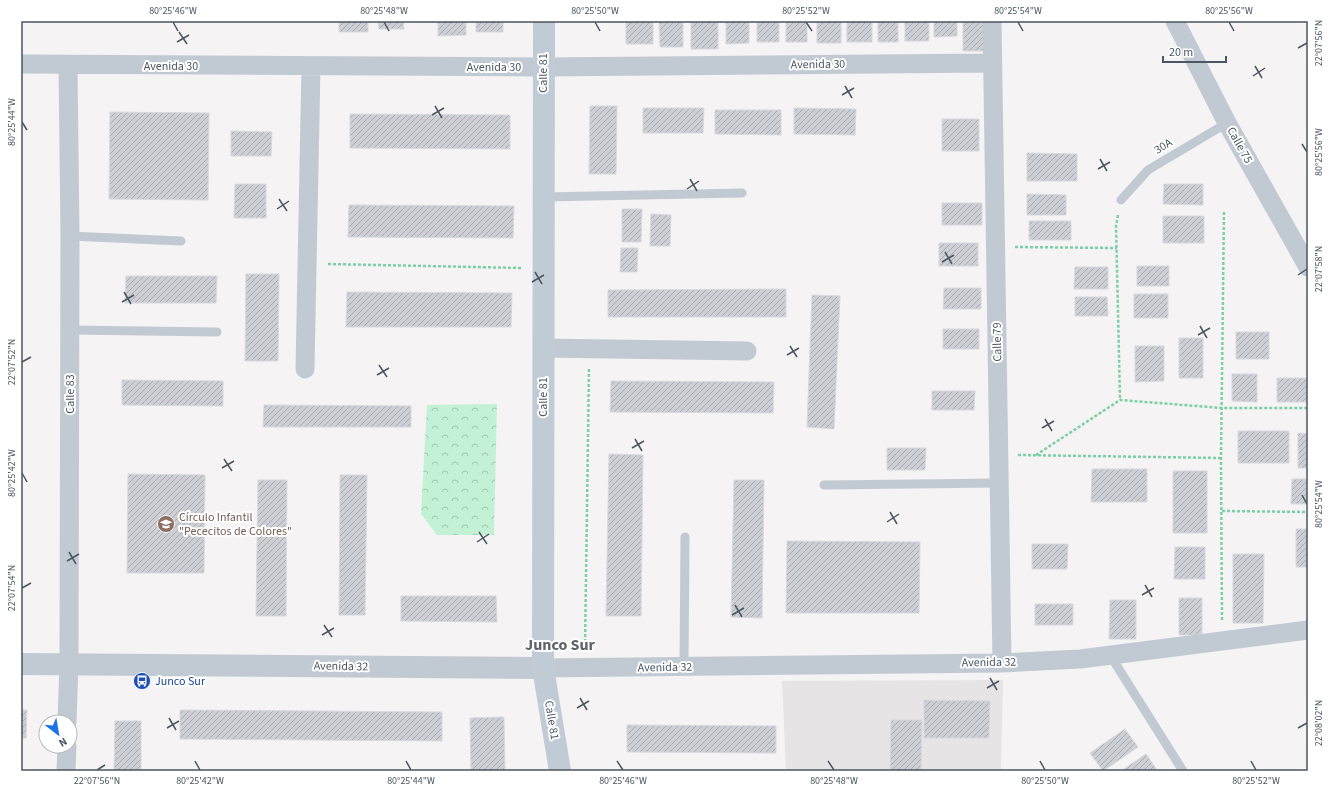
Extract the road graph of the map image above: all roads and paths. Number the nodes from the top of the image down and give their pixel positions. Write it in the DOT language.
graph roads {
  1 [pos="544,21"];
  2 [pos="992,21"];
  3 [pos="1176,21"];
  4 [pos="992,63"];
  5 [pos="21,64"];
  6 [pos="68,66"];
  7 [pos="311,66"];
  8 [pos="543,67"];
  9 [pos="1227,123"];
  10 [pos="742,194"];
  11 [pos="543,197"];
  12 [pos="1121,200"];
  13 [pos="1224,210"];
  14 [pos="70,236"];
  15 [pos="181,241"];
  16 [pos="996,247"];
  17 [pos="1117,248"];
  18 [pos="307,263"];
  19 [pos="1308,267"];
  20 [pos="543,269"];
  21 [pos="70,330"];
  22 [pos="217,332"];
  23 [pos="543,348"];
  24 [pos="590,349"];
  25 [pos="746,351"];
  26 [pos="305,369"];
  27 [pos="1120,400"];
  28 [pos="1222,408"];
  29 [pos="1308,408"];
  30 [pos="1000,454"];
  31 [pos="1036,455"];
  32 [pos="1221,458"];
  33 [pos="1000,483"];
  34 [pos="824,485"];
  35 [pos="1222,511"];
  36 [pos="1308,512"];
  37 [pos="685,537"];
  38 [pos="1308,630"];
  39 [pos="1222,641"];
  40 [pos="1110,655"];
  41 [pos="69,663"];
  42 [pos="1002,663"];
  43 [pos="21,664"];
  44 [pos="684,667"];
  45 [pos="543,668"];
  46 [pos="585,668"];
  47 [pos="67,714"];
  48 [pos="67,754"];
  49 [pos="66,771"];
  50 [pos="560,771"];
  51 [pos="1183,771"];
  1 -- 8 [label="main road, Calle 81"];
  2 -- 4 [label="street, Calle 79"];
  3 -- 9 [label="street, Calle 75"];
  4 -- 8 [label="street, Avenida 30"];
  4 -- 16 [label="street, Calle 79"];
  5 -- 6 [label="street, Avenida 30"];
  6 -- 7 [label="street, Avenida 30"];
  6 -- 14 [label="street, Calle 83"];
  7 -- 8 [label="street, Avenida 30"];
  7 -- 18 [label="street"];
  8 -- 11 [label="main road, Calle 81"];
  9 -- 12 [label="lane, 30A"];
  9 -- 19 [label="street, Calle 75"];
  10 -- 11 [label="lane"];
  11 -- 20 [label="main road, Calle 81"];
  12 -- 17 [label="path"];
  13 -- 28 [label="path"];
  14 -- 15 [label="lane"];
  14 -- 21 [label="street, Calle 83"];
  16 -- 17 [label="path"];
  16 -- 30 [label="street, Calle 79"];
  17 -- 27 [label="path"];
  18 -- 20 [label="path"];
  18 -- 26 [label="street"];
  20 -- 23 [label="main road, Calle 81"];
  21 -- 22 [label="lane"];
  21 -- 41 [label="street, Calle 83"];
  23 -- 24 [label="street"];
  23 -- 45 [label="main road, Calle 81"];
  24 -- 25 [label="street"];
  24 -- 46 [label="path"];
  27 -- 28 [label="path"];
  27 -- 31 [label="path"];
  28 -- 29 [label="path"];
  28 -- 32 [label="path"];
  30 -- 31 [label="path"];
  30 -- 33 [label="street, Calle 79"];
  31 -- 32 [label="path"];
  32 -- 35 [label="path"];
  33 -- 34 [label="lane"];
  33 -- 42 [label="street, Calle 79"];
  35 -- 36 [label="path"];
  35 -- 39 [label="path"];
  37 -- 44 [label="lane"];
  38 -- 39 [label="street, Avenida 32"];
  39 -- 40 [label="street, Avenida 32"];
  40 -- 42 [label="street, Avenida 32"];
  40 -- 51 [label="lane"];
  41 -- 43 [label="street, Avenida 32"];
  41 -- 45 [label="street, Avenida 32"];
  41 -- 47 [label="street, Calle 83"];
  42 -- 44 [label="street, Avenida 32"];
  44 -- 46 [label="street, Avenida 32"];
  45 -- 46 [label="street, Avenida 32"];
  45 -- 50 [label="main road, Calle 81"];
  48 -- 49 [label="street"];
}
